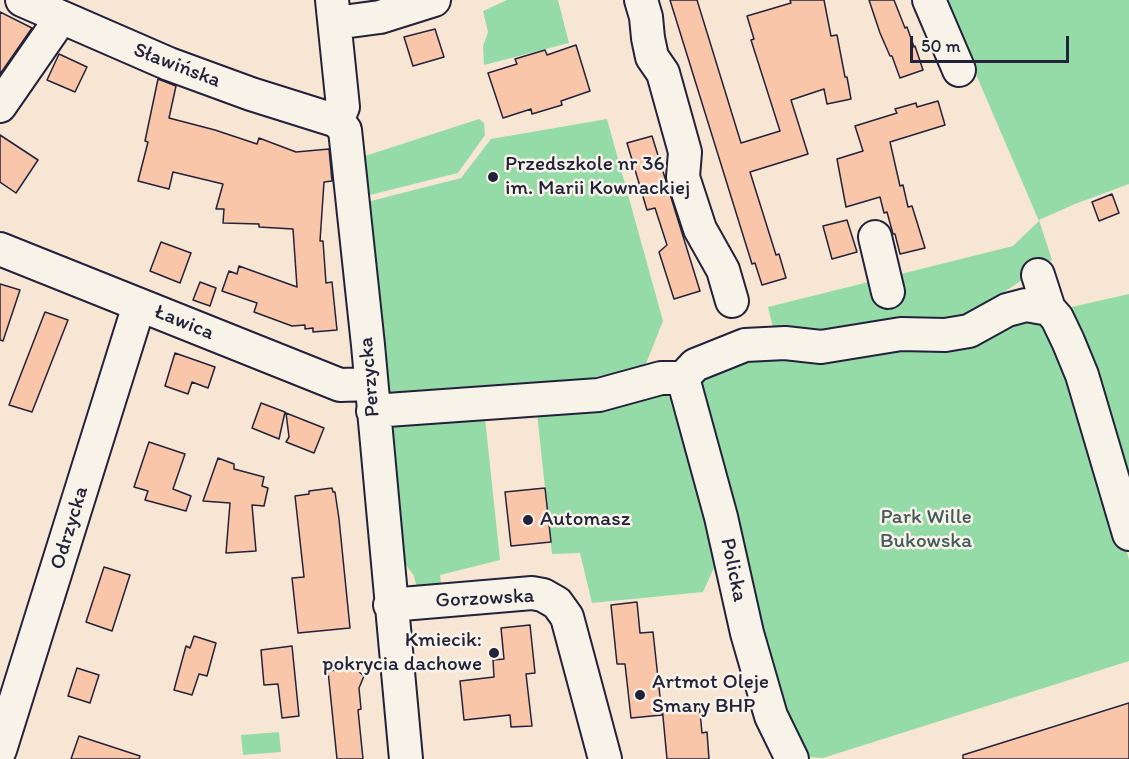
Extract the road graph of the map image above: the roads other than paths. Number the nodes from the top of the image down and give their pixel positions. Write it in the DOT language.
graph roads {
  1 [pos="22,0"];
  2 [pos="434,0"];
  3 [pos="641,0"];
  4 [pos="929,0"];
  5 [pos="333,11"];
  6 [pos="61,18"];
  7 [pos="959,70"];
  8 [pos="0,106"];
  9 [pos="337,121"];
  10 [pos="875,237"];
  11 [pos="0,249"];
  12 [pos="1038,275"];
  13 [pos="888,292"];
  14 [pos="732,301"];
  15 [pos="139,305"];
  16 [pos="1049,309"];
  17 [pos="683,378"];
  18 [pos="372,397"];
  19 [pos="1129,534"];
  20 [pos="392,615"];
  21 [pos="0,750"];
  22 [pos="406,759"];
  23 [pos="605,759"];
  24 [pos="792,759"];
  1 -- 6 [label="street, Sławińska"];
  2 -- 5 [label="street"];
  3 -- 14 [label="street"];
  4 -- 7 [label="street"];
  5 -- 9 [label="street, Perzycka"];
  6 -- 8 [label="street"];
  6 -- 9 [label="street, Sławińska"];
  9 -- 18 [label="street, Perzycka"];
  10 -- 13 [label="street"];
  11 -- 15 [label="street, Ławica"];
  12 -- 16 [label="street"];
  15 -- 18 [label="street, Ławica"];
  15 -- 21 [label="street, Odrzycka"];
  16 -- 17 [label="street"];
  16 -- 19 [label="street"];
  17 -- 18 [label="street, Ławica"];
  17 -- 24 [label="street, Policka"];
  18 -- 20 [label="street, Perzycka"];
  20 -- 22 [label="street, Perzycka"];
  20 -- 23 [label="street, Gorzowska"];
}
